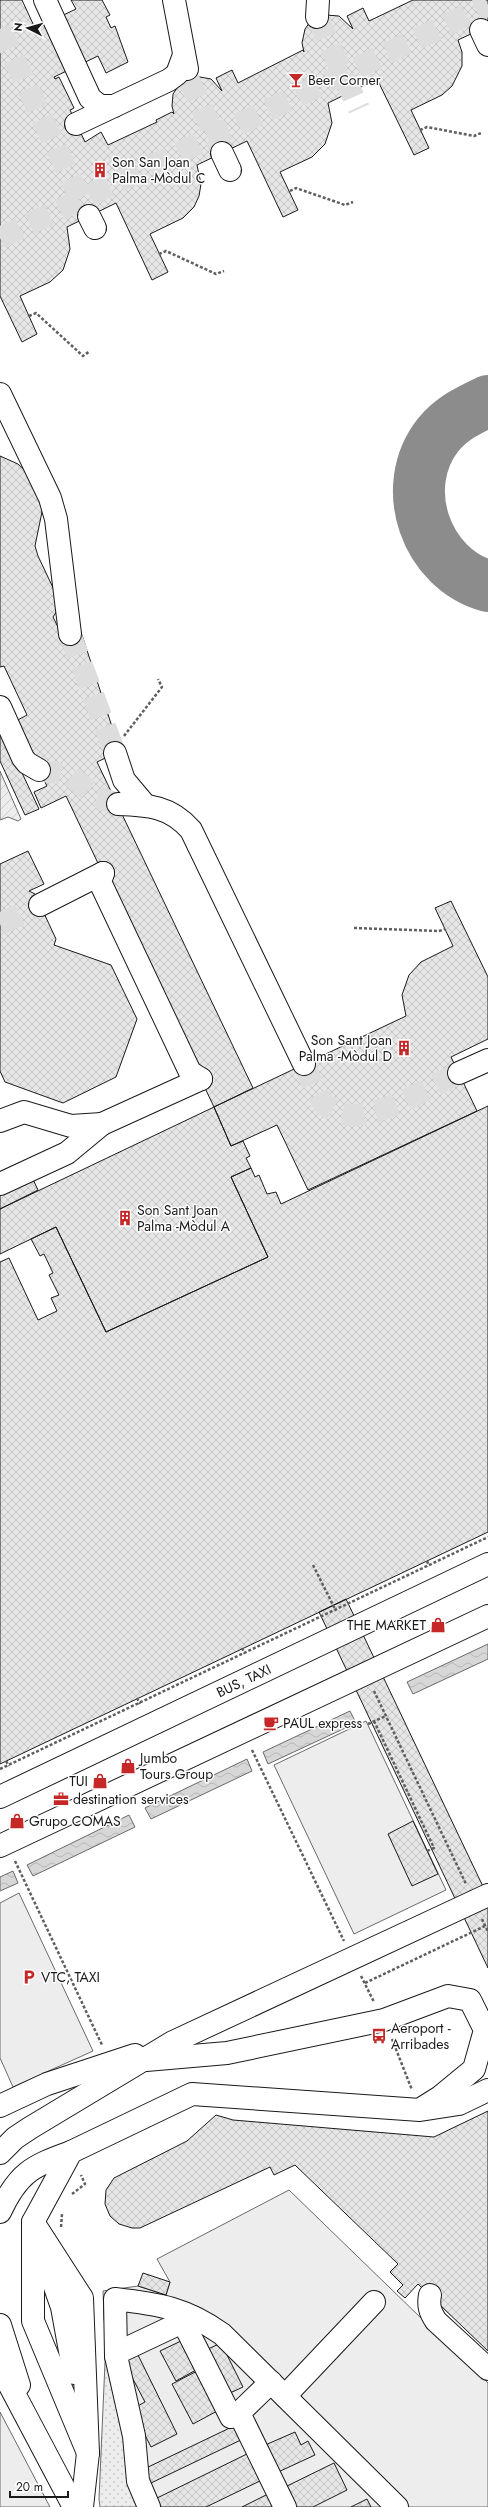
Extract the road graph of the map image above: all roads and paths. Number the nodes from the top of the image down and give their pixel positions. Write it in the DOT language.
graph roads {
  1 [pos="45,0"];
  2 [pos="174,0"];
  3 [pos="184,55"];
  4 [pos="188,78"];
  5 [pos="114,106"];
  6 [pos="76,124"];
  7 [pos="420,130"];
  8 [pos="480,132"];
  9 [pos="290,191"];
  10 [pos="353,202"];
  11 [pos="159,254"];
  12 [pos="224,271"];
  13 [pos="28,316"];
  14 [pos="90,350"];
  15 [pos="0,394"];
  16 [pos="70,634"];
  17 [pos="158,679"];
  18 [pos="0,707"];
  19 [pos="118,745"];
  20 [pos="39,770"];
  21 [pos="118,804"];
  22 [pos="145,805"];
  23 [pos="40,905"];
  24 [pos="354,928"];
  25 [pos="445,929"];
  26 [pos="488,1060"];
  27 [pos="304,1064"];
  28 [pos="459,1073"];
  29 [pos="54,1120"];
  30 [pos="0,1121"];
  31 [pos="102,1124"];
  32 [pos="59,1157"];
  33 [pos="0,1184"];
  34 [pos="488,1537"];
  35 [pos="488,1564"];
  36 [pos="313,1565"];
  37 [pos="336,1612"];
  38 [pos="488,1616"];
  39 [pos="373,1690"];
  40 [pos="386,1716"];
  41 [pos="374,1721"];
  42 [pos="368,1724"];
  43 [pos="252,1750"];
  44 [pos="0,1770"];
  45 [pos="0,1797"];
  46 [pos="427,1851"];
  47 [pos="6,1852"];
  48 [pos="481,1898"];
  49 [pos="485,1926"];
  50 [pos="488,1932"];
  51 [pos="352,1958"];
  52 [pos="364,1983"];
  53 [pos="384,2020"];
  54 [pos="173,2042"];
  55 [pos="103,2047"];
  56 [pos="119,2060"];
  57 [pos="144,2060"];
  58 [pos="488,2090"];
  59 [pos="0,2106"];
  60 [pos="420,2110"];
  61 [pos="71,2152"];
  62 [pos="0,2154"];
  63 [pos="0,2212"];
  64 [pos="33,2222"];
  65 [pos="430,2295"];
  66 [pos="374,2302"];
  67 [pos="188,2319"];
  68 [pos="0,2325"];
  69 [pos="116,2356"];
  70 [pos="0,2367"];
  71 [pos="488,2369"];
  72 [pos="278,2389"];
  73 [pos="239,2414"];
  74 [pos="35,2433"];
  75 [pos="88,2453"];
  76 [pos="70,2499"];
  77 [pos="82,2507"];
  78 [pos="149,2507"];
  79 [pos="285,2507"];
  80 [pos="397,2507"];
  1 -- 5 [label="street"];
  2 -- 3 [label="street"];
  3 -- 4 [label="street"];
  3 -- 5 [label="street"];
  5 -- 6 [label="street"];
  7 -- 8 [label="path"];
  9 -- 10 [label="path"];
  11 -- 12 [label="path"];
  13 -- 14 [label="path"];
  15 -- 16 [label="street"];
  17 -- 19 [label="path"];
  18 -- 20 [label="street"];
  19 -- 22 [label="street"];
  21 -- 22 [label="street"];
  22 -- 27 [label="street"];
  23 -- 31 [label="street"];
  24 -- 25 [label="path"];
  26 -- 28 [label="street"];
  29 -- 30 [label="street"];
  29 -- 31 [label="street"];
  29 -- 32 [label="street"];
  31 -- 32 [label="street"];
  32 -- 33 [label="street"];
  34 -- 44 [label="path"];
  35 -- 45 [label="street, BUS, TAXI"];
  36 -- 37 [label="path"];
  38 -- 47 [label="street"];
  39 -- 40 [label="path"];
  40 -- 41 [label="path"];
  40 -- 48 [label="path"];
  41 -- 42 [label="path"];
  41 -- 46 [label="path"];
  43 -- 51 [label="path"];
  47 -- 55 [label="path"];
  48 -- 49 [label="path"];
  48 -- 51 [label="street"];
  49 -- 50 [label="path"];
  49 -- 52 [label="path"];
  51 -- 52 [label="path"];
  51 -- 54 [label="street"];
  52 -- 53 [label="path"];
  53 -- 57 [label="street"];
  53 -- 60 [label="path"];
  53 -- 60 [label="street"];
  54 -- 56 [label="street"];
  54 -- 57 [label="street"];
  56 -- 57 [label="street"];
  56 -- 59 [label="street"];
  57 -- 62 [label="street"];
  58 -- 60 [label="street"];
  60 -- 61 [label="street"];
  61 -- 63 [label="street"];
  61 -- 64 [label="street"];
  64 -- 75 [label="street"];
  64 -- 75 [label="street"];
  65 -- 71 [label="street"];
  66 -- 72 [label="street"];
  67 -- 69 [label="street"];
  67 -- 69 [label="street"];
  67 -- 72 [label="street"];
  67 -- 73 [label="street"];
  68 -- 74 [label="street"];
  69 -- 78 [label="street"];
  70 -- 74 [label="street"];
  72 -- 73 [label="street"];
  72 -- 80 [label="street"];
  73 -- 79 [label="street"];
  74 -- 76 [label="street"];
  75 -- 77 [label="street"];
}
